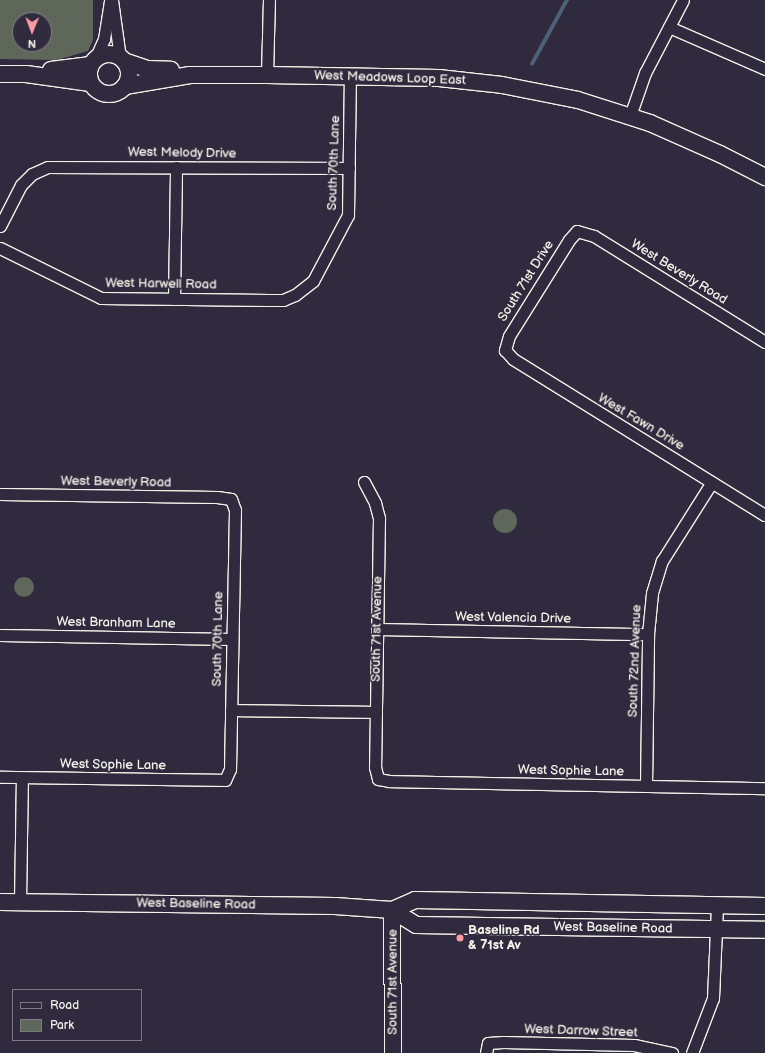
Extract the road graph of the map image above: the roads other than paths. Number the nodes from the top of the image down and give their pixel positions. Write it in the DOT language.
graph roads {
  1 [pos="111,0"];
  2 [pos="269,0"];
  3 [pos="683,0"];
  4 [pos="668,27"];
  5 [pos="122,59"];
  6 [pos="93,62"];
  7 [pos="765,69"];
  8 [pos="0,74"];
  9 [pos="26,74"];
  10 [pos="267,74"];
  11 [pos="190,75"];
  12 [pos="350,76"];
  13 [pos="90,83"];
  14 [pos="125,86"];
  15 [pos="630,116"];
  16 [pos="176,167"];
  17 [pos="349,168"];
  18 [pos="765,177"];
  19 [pos="0,226"];
  20 [pos="577,231"];
  21 [pos="0,248"];
  22 [pos="305,288"];
  23 [pos="174,299"];
  24 [pos="765,342"];
  25 [pos="505,350"];
  26 [pos="364,482"];
  27 [pos="712,482"];
  28 [pos="0,494"];
  29 [pos="231,499"];
  30 [pos="765,515"];
  31 [pos="377,629"];
  32 [pos="648,634"];
  33 [pos="0,635"];
  34 [pos="232,639"];
  35 [pos="231,710"];
  36 [pos="376,712"];
  37 [pos="0,777"];
  38 [pos="22,778"];
  39 [pos="378,779"];
  40 [pos="225,780"];
  41 [pos="646,786"];
  42 [pos="765,788"];
  43 [pos="0,902"];
  44 [pos="20,902"];
  45 [pos="716,905"];
  46 [pos="765,906"];
  47 [pos="392,910"];
  48 [pos="716,929"];
  49 [pos="765,930"];
  50 [pos="487,1048"];
  51 [pos="393,1053"];
  52 [pos="672,1053"];
  53 [pos="692,1053"];
  1 -- 5 [label="street"];
  1 -- 6 [label="street"];
  2 -- 10 [label="street"];
  3 -- 4 [label="street"];
  4 -- 7 [label="street"];
  4 -- 15 [label="street"];
  5 -- 6 [label="street"];
  5 -- 11 [label="street"];
  5 -- 14 [label="street"];
  6 -- 9 [label="street"];
  6 -- 13 [label="street"];
  8 -- 9 [label="street"];
  9 -- 13 [label="street"];
  10 -- 11 [label="street, West Meadows Loop East"];
  10 -- 12 [label="street, West Meadows Loop East"];
  11 -- 14 [label="street"];
  12 -- 15 [label="street, West Meadows Loop East"];
  12 -- 17 [label="street, South 70th Lane"];
  13 -- 14 [label="street"];
  15 -- 18 [label="street, West Meadows Loop East"];
  16 -- 17 [label="street, West Melody Drive"];
  16 -- 19 [label="street, West Melody Drive"];
  16 -- 23 [label="street"];
  17 -- 22 [label="street, South 70th Lane"];
  20 -- 24 [label="street, West Beverly Road"];
  20 -- 25 [label="street, South 71st Drive"];
  21 -- 23 [label="street, West Harwell Road"];
  22 -- 23 [label="street, West Harwell Road"];
  25 -- 27 [label="street, West Fawn Drive"];
  26 -- 31 [label="street, South 71st Avenue"];
  27 -- 30 [label="street, West Fawn Drive"];
  27 -- 32 [label="street, South 72nd Avenue"];
  28 -- 29 [label="street, West Beverly Road"];
  29 -- 34 [label="street, South 70th Lane"];
  31 -- 32 [label="street, West Valencia Drive"];
  31 -- 36 [label="street, South 71st Avenue"];
  32 -- 41 [label="street, South 72nd Avenue"];
  33 -- 34 [label="street, West Branham Lane"];
  34 -- 35 [label="street, South 70th Lane"];
  35 -- 36 [label="street"];
  35 -- 40 [label="street, South 70th Lane"];
  36 -- 39 [label="street, South 71st Avenue"];
  37 -- 38 [label="street, West Sophie Lane"];
  38 -- 40 [label="street, West Sophie Lane"];
  38 -- 44 [label="street"];
  39 -- 41 [label="street, West Sophie Lane"];
  41 -- 42 [label="street, West Sophie Lane"];
  43 -- 44 [label="street, West Baseline Road"];
  44 -- 47 [label="street, West Baseline Road"];
  45 -- 46 [label="street, West Baseline Road"];
  45 -- 47 [label="street, West Baseline Road"];
  45 -- 48 [label="street"];
  47 -- 48 [label="street, West Baseline Road"];
  47 -- 51 [label="street, South 71st Avenue"];
  48 -- 49 [label="street, West Baseline Road"];
  48 -- 53 [label="street"];
  50 -- 52 [label="street, West Darrow Street"];
}
